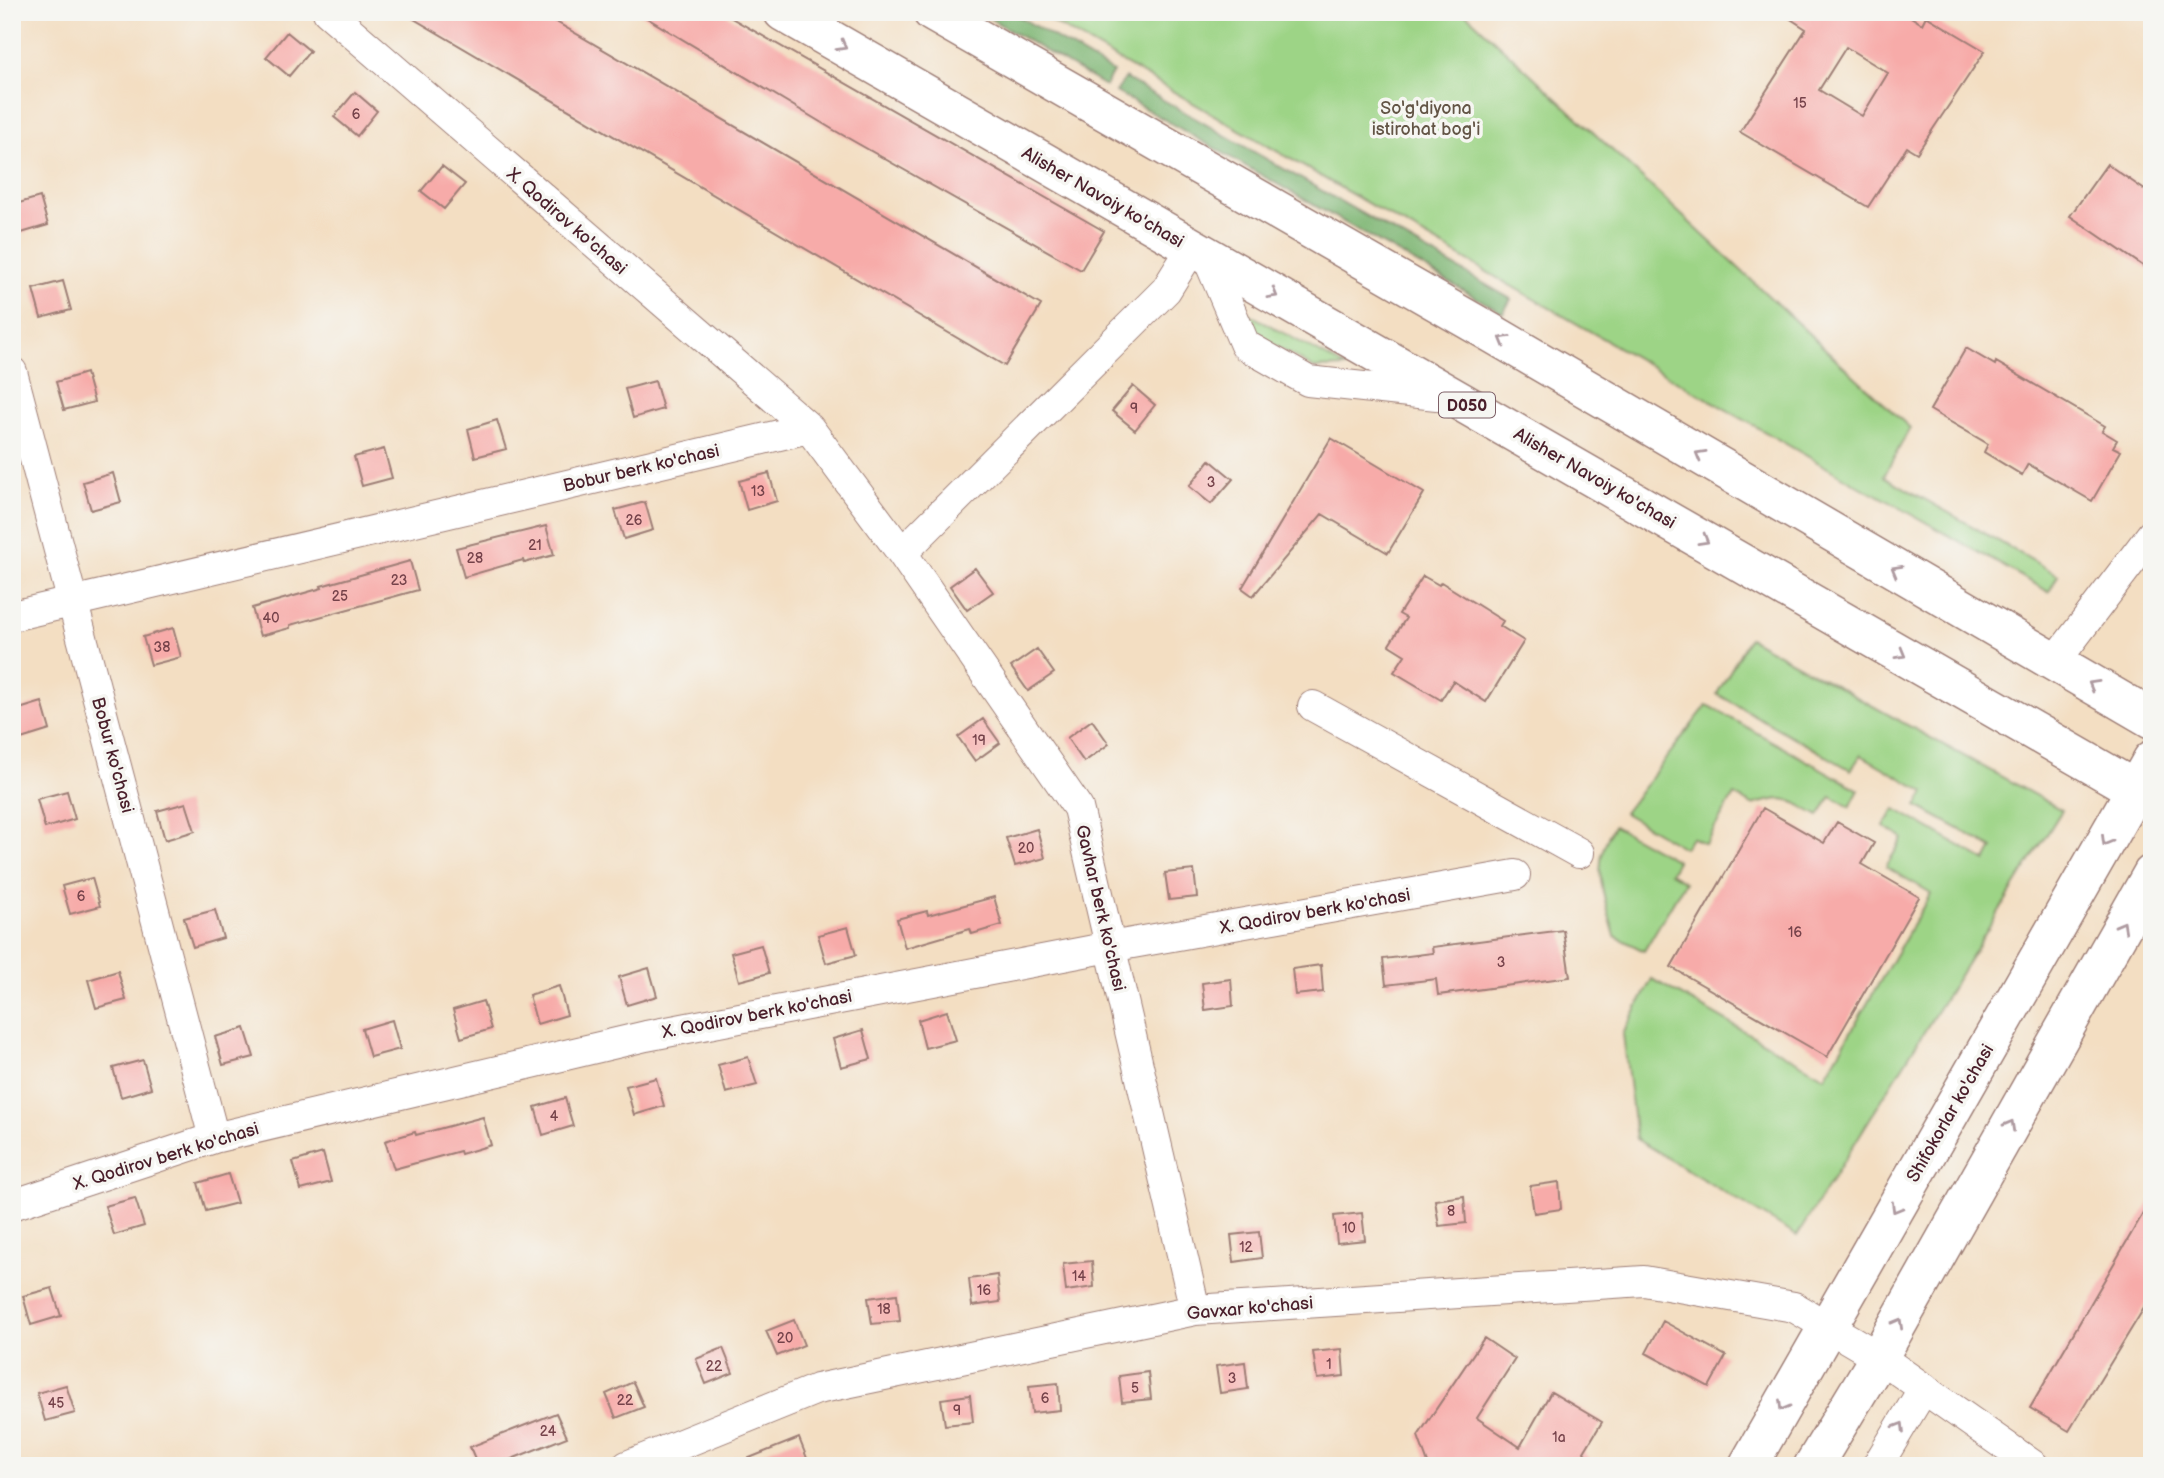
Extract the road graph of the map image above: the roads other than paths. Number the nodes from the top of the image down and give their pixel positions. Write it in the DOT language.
graph roads {
  1 [pos="328,12"];
  2 [pos="783,12"];
  3 [pos="932,12"];
  4 [pos="1199,252"];
  5 [pos="12,372"];
  6 [pos="1454,397"];
  7 [pos="809,428"];
  8 [pos="2152,534"];
  9 [pos="902,553"];
  10 [pos="73,602"];
  11 [pos="12,616"];
  12 [pos="2054,663"];
  13 [pos="1313,706"];
  14 [pos="2152,719"];
  15 [pos="2146,783"];
  16 [pos="1579,853"];
  17 [pos="2152,874"];
  18 [pos="1515,875"];
  19 [pos="1110,947"];
  20 [pos="214,1138"];
  21 [pos="12,1205"];
  22 [pos="1195,1310"];
  23 [pos="1828,1328"];
  24 [pos="1879,1357"];
  25 [pos="1924,1388"];
  26 [pos="627,1466"];
  27 [pos="1748,1466"];
  28 [pos="1813,1466"];
  29 [pos="1877,1466"];
  30 [pos="2034,1466"];
  1 -- 7 [label="street, X. Qodirov ko'chasi"];
  2 -- 4 [label="main road, Alisher Navoiy ko'chasi / D050, one-way"];
  12 -- 3 [label="main road, one-way"];
  4 -- 6 [label="main road, Alisher Navoiy ko'chasi / D050, one-way"];
  4 -- 6 [label="street"];
  4 -- 9 [label="street"];
  5 -- 10 [label="street, Bobur ko'chasi"];
  6 -- 15 [label="main road, Alisher Navoiy ko'chasi / D050, one-way"];
  7 -- 9 [label="street"];
  7 -- 10 [label="street, Bobur berk ko'chasi"];
  8 -- 12 [label="street"];
  9 -- 19 [label="street, Gavhar berk ko'chasi"];
  10 -- 11 [label="street, Bobur berk ko'chasi"];
  10 -- 20 [label="street, Bobur ko'chasi"];
  14 -- 12 [label="main road, one-way"];
  13 -- 16 [label="street"];
  15 -- 23 [label="main road, Shifokorlar ko'chasi, one-way"];
  24 -- 17 [label="main road, one-way"];
  18 -- 19 [label="street, X. Qodirov berk ko'chasi"];
  19 -- 20 [label="street, X. Qodirov berk ko'chasi"];
  19 -- 22 [label="street, Gavhar berk ko'chasi"];
  20 -- 21 [label="street, X. Qodirov berk ko'chasi"];
  22 -- 23 [label="street, Gavxar ko'chasi"];
  22 -- 26 [label="street, Gavxar ko'chasi"];
  23 -- 24 [label="street, Gavxar ko'chasi"];
  23 -- 27 [label="main road, Shifokorlar ko'chasi, one-way"];
  24 -- 25 [label="street, Gavxar ko'chasi"];
  24 -- 28 [label="main road"];
  29 -- 25 [label="street, one-way"];
  25 -- 30 [label="street, Gavxar ko'chasi"];
}
